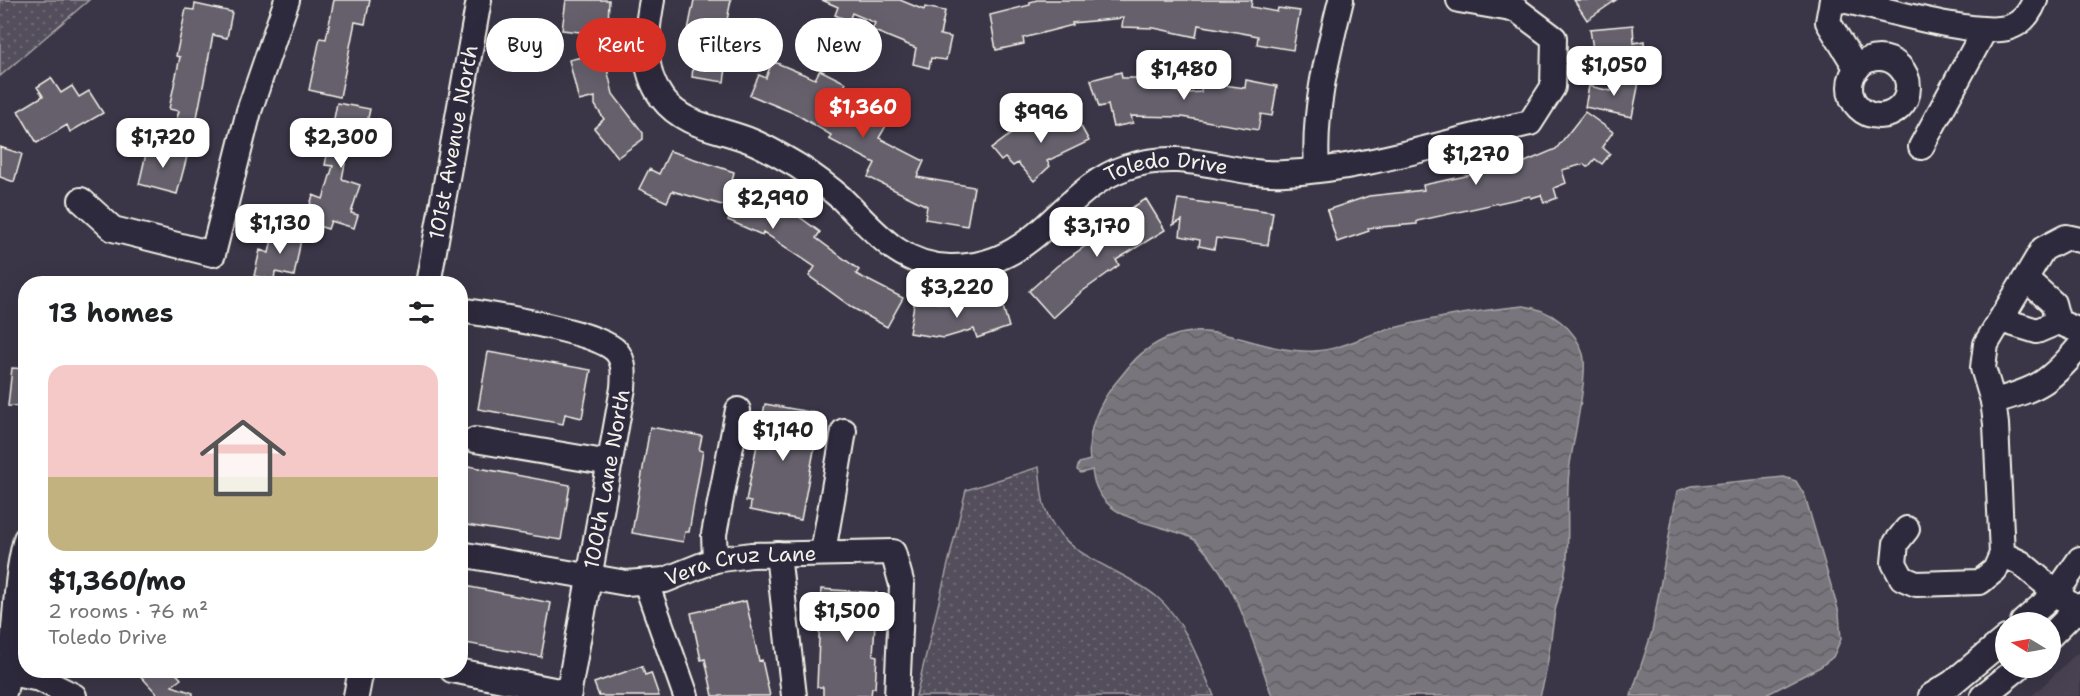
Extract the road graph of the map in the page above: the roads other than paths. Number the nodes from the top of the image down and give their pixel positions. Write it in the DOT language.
graph roads {
  1 [pos="287,0"];
  2 [pos="479,0"];
  3 [pos="652,0"];
  4 [pos="1341,0"];
  5 [pos="1459,0"];
  6 [pos="1832,0"];
  7 [pos="1842,0"];
  8 [pos="2035,0"];
  9 [pos="1984,31"];
  10 [pos="1857,69"];
  11 [pos="1921,147"];
  12 [pos="1317,169"];
  13 [pos="81,200"];
  14 [pos="2080,240"];
  15 [pos="429,276"];
  16 [pos="2026,279"];
  17 [pos="468,311"];
  18 [pos="2001,320"];
  19 [pos="2069,327"];
  20 [pos="2080,346"];
  21 [pos="1993,401"];
  22 [pos="738,410"];
  23 [pos="844,431"];
  24 [pos="475,440"];
  25 [pos="610,463"];
  26 [pos="1907,529"];
  27 [pos="823,552"];
  28 [pos="778,554"];
  29 [pos="2002,554"];
  30 [pos="468,555"];
  31 [pos="2080,559"];
  32 [pos="715,560"];
  33 [pos="590,577"];
  34 [pos="18,579"];
  35 [pos="646,583"];
  36 [pos="2057,592"];
  37 [pos="2079,610"];
  38 [pos="2034,612"];
  39 [pos="2061,626"];
  40 [pos="1995,647"];
  41 [pos="9,673"];
  42 [pos="468,673"];
  43 [pos="18,675"];
  44 [pos="35,678"];
  45 [pos="359,678"];
  46 [pos="2006,678"];
  47 [pos="568,694"];
  48 [pos="3,696"];
  49 [pos="74,696"];
  50 [pos="356,696"];
  51 [pos="686,696"];
  52 [pos="794,696"];
  53 [pos="897,696"];
  54 [pos="1932,696"];
  55 [pos="1983,696"];
  1 -- 13 [label="street"];
  2 -- 15 [label="street, 101st Avenue North"];
  3 -- 12 [label="street, Toledo Drive"];
  4 -- 12 [label="street"];
  5 -- 12 [label="street, Toledo Drive"];
  6 -- 10 [label="street"];
  7 -- 9 [label="street"];
  8 -- 9 [label="street"];
  9 -- 11 [label="street"];
  14 -- 16 [label="street"];
  16 -- 18 [label="street"];
  16 -- 19 [label="street"];
  17 -- 25 [label="street, 100th Lane North"];
  18 -- 19 [label="street"];
  18 -- 21 [label="street"];
  20 -- 21 [label="street"];
  21 -- 29 [label="street"];
  22 -- 32 [label="street"];
  23 -- 27 [label="street"];
  24 -- 25 [label="street"];
  25 -- 33 [label="street, 100th Lane North"];
  26 -- 29 [label="street"];
  27 -- 28 [label="street, Vera Cruz Lane"];
  27 -- 53 [label="street, Vera Cruz Lane"];
  28 -- 32 [label="street, Vera Cruz Lane"];
  28 -- 52 [label="street"];
  29 -- 36 [label="street"];
  30 -- 33 [label="street, Vera Cruz Lane"];
  31 -- 36 [label="street"];
  32 -- 35 [label="street, Vera Cruz Lane"];
  33 -- 35 [label="street, Vera Cruz Lane"];
  33 -- 47 [label="street, 100th Lane North"];
  34 -- 41 [label="street"];
  35 -- 51 [label="street"];
  36 -- 37 [label="street"];
  36 -- 38 [label="street"];
  37 -- 39 [label="street"];
  40 -- 54 [label="street"];
  41 -- 43 [label="street"];
  41 -- 48 [label="street"];
  42 -- 47 [label="street"];
  44 -- 49 [label="street"];
  45 -- 50 [label="street"];
  46 -- 55 [label="street"];
}
